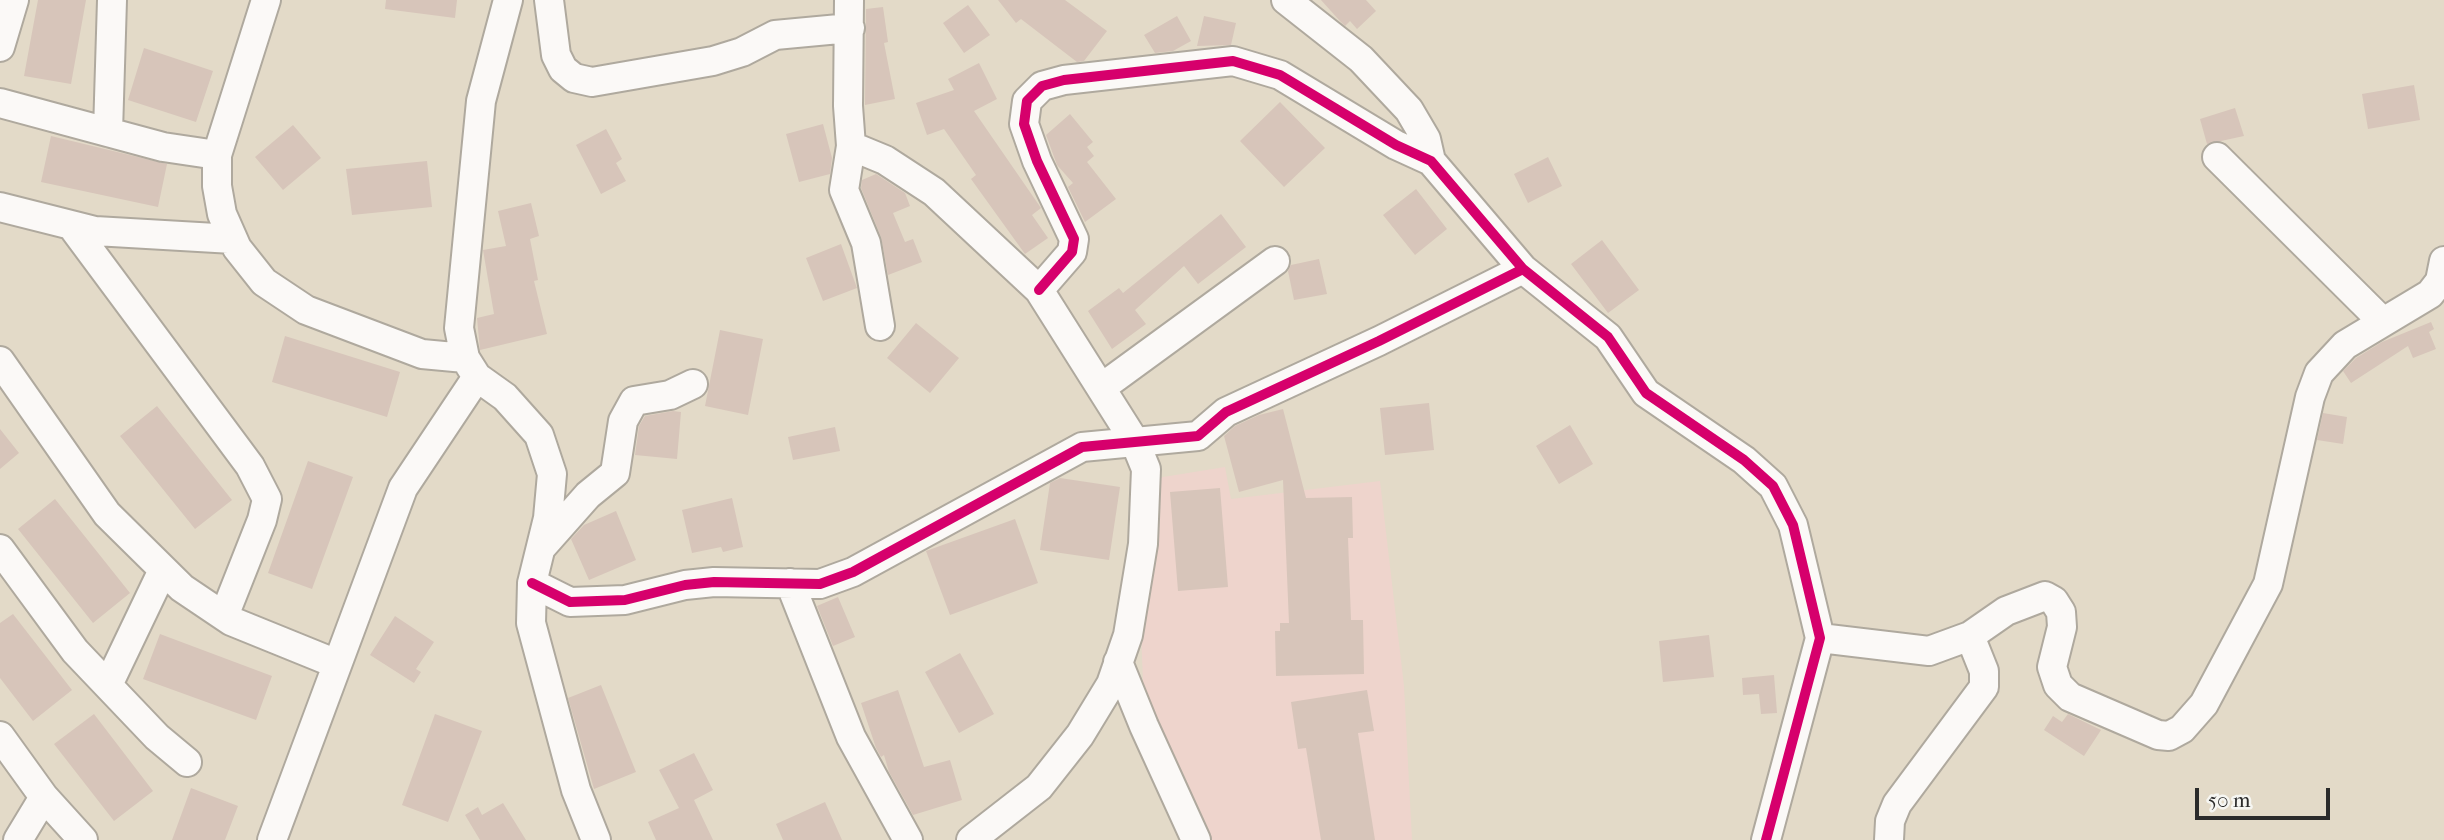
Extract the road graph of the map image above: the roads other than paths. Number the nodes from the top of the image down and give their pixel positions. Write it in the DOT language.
graph roads {
  1 [pos="15,0"];
  2 [pos="112,0"];
  3 [pos="266,0"];
  4 [pos="508,0"];
  5 [pos="549,0"];
  6 [pos="849,0"];
  7 [pos="1286,0"];
  8 [pos="849,28"];
  9 [pos="0,47"];
  10 [pos="0,103"];
  11 [pos="108,132"];
  12 [pos="851,146"];
  13 [pos="216,155"];
  14 [pos="2217,157"];
  15 [pos="1431,161"];
  16 [pos="0,207"];
  17 [pos="71,225"];
  18 [pos="233,239"];
  19 [pos="2443,254"];
  20 [pos="1275,261"];
  21 [pos="1523,269"];
  22 [pos="1039,290"];
  23 [pos="2383,322"];
  24 [pos="880,326"];
  25 [pos="0,361"];
  26 [pos="471,367"];
  27 [pos="693,384"];
  28 [pos="1101,388"];
  29 [pos="1135,442"];
  30 [pos="540,548"];
  31 [pos="0,549"];
  32 [pos="163,570"];
  33 [pos="532,583"];
  34 [pos="790,583"];
  35 [pos="224,616"];
  36 [pos="1970,636"];
  37 [pos="1820,638"];
  38 [pos="1118,662"];
  39 [pos="337,664"];
  40 [pos="108,685"];
  41 [pos="0,736"];
  42 [pos="187,762"];
  43 [pos="44,797"];
  44 [pos="18,840"];
  45 [pos="83,840"];
  46 [pos="272,840"];
  47 [pos="596,840"];
  48 [pos="908,840"];
  49 [pos="971,840"];
  50 [pos="1196,840"];
  51 [pos="1766,840"];
  52 [pos="1889,840"];
  1 -- 9 [label="street"];
  2 -- 11 [label="street"];
  3 -- 13 [label="street"];
  4 -- 26 [label="street"];
  5 -- 8 [label="street"];
  6 -- 8 [label="street"];
  7 -- 15 [label="street"];
  8 -- 12 [label="street"];
  10 -- 11 [label="street"];
  11 -- 13 [label="street"];
  12 -- 22 [label="street"];
  12 -- 24 [label="street"];
  13 -- 18 [label="street"];
  14 -- 23 [label="street"];
  15 -- 21 [label="street"];
  15 -- 22 [label="street"];
  16 -- 17 [label="street"];
  17 -- 18 [label="street"];
  17 -- 35 [label="street"];
  18 -- 26 [label="street"];
  19 -- 23 [label="street"];
  20 -- 28 [label="street"];
  21 -- 29 [label="street"];
  21 -- 37 [label="street"];
  22 -- 28 [label="street"];
  23 -- 36 [label="street"];
  25 -- 32 [label="street"];
  26 -- 30 [label="street"];
  26 -- 39 [label="street"];
  27 -- 30 [label="street"];
  28 -- 29 [label="street"];
  29 -- 34 [label="street"];
  29 -- 38 [label="street"];
  30 -- 33 [label="street"];
  31 -- 40 [label="street"];
  32 -- 35 [label="street"];
  32 -- 40 [label="street"];
  33 -- 34 [label="street"];
  33 -- 47 [label="street"];
  34 -- 48 [label="street"];
  35 -- 39 [label="street"];
  36 -- 37 [label="street"];
  36 -- 52 [label="street"];
  37 -- 51 [label="street"];
  38 -- 49 [label="street"];
  38 -- 50 [label="street"];
  39 -- 46 [label="street"];
  40 -- 42 [label="street"];
  41 -- 43 [label="street"];
  43 -- 44 [label="street"];
  43 -- 45 [label="street"];
}
